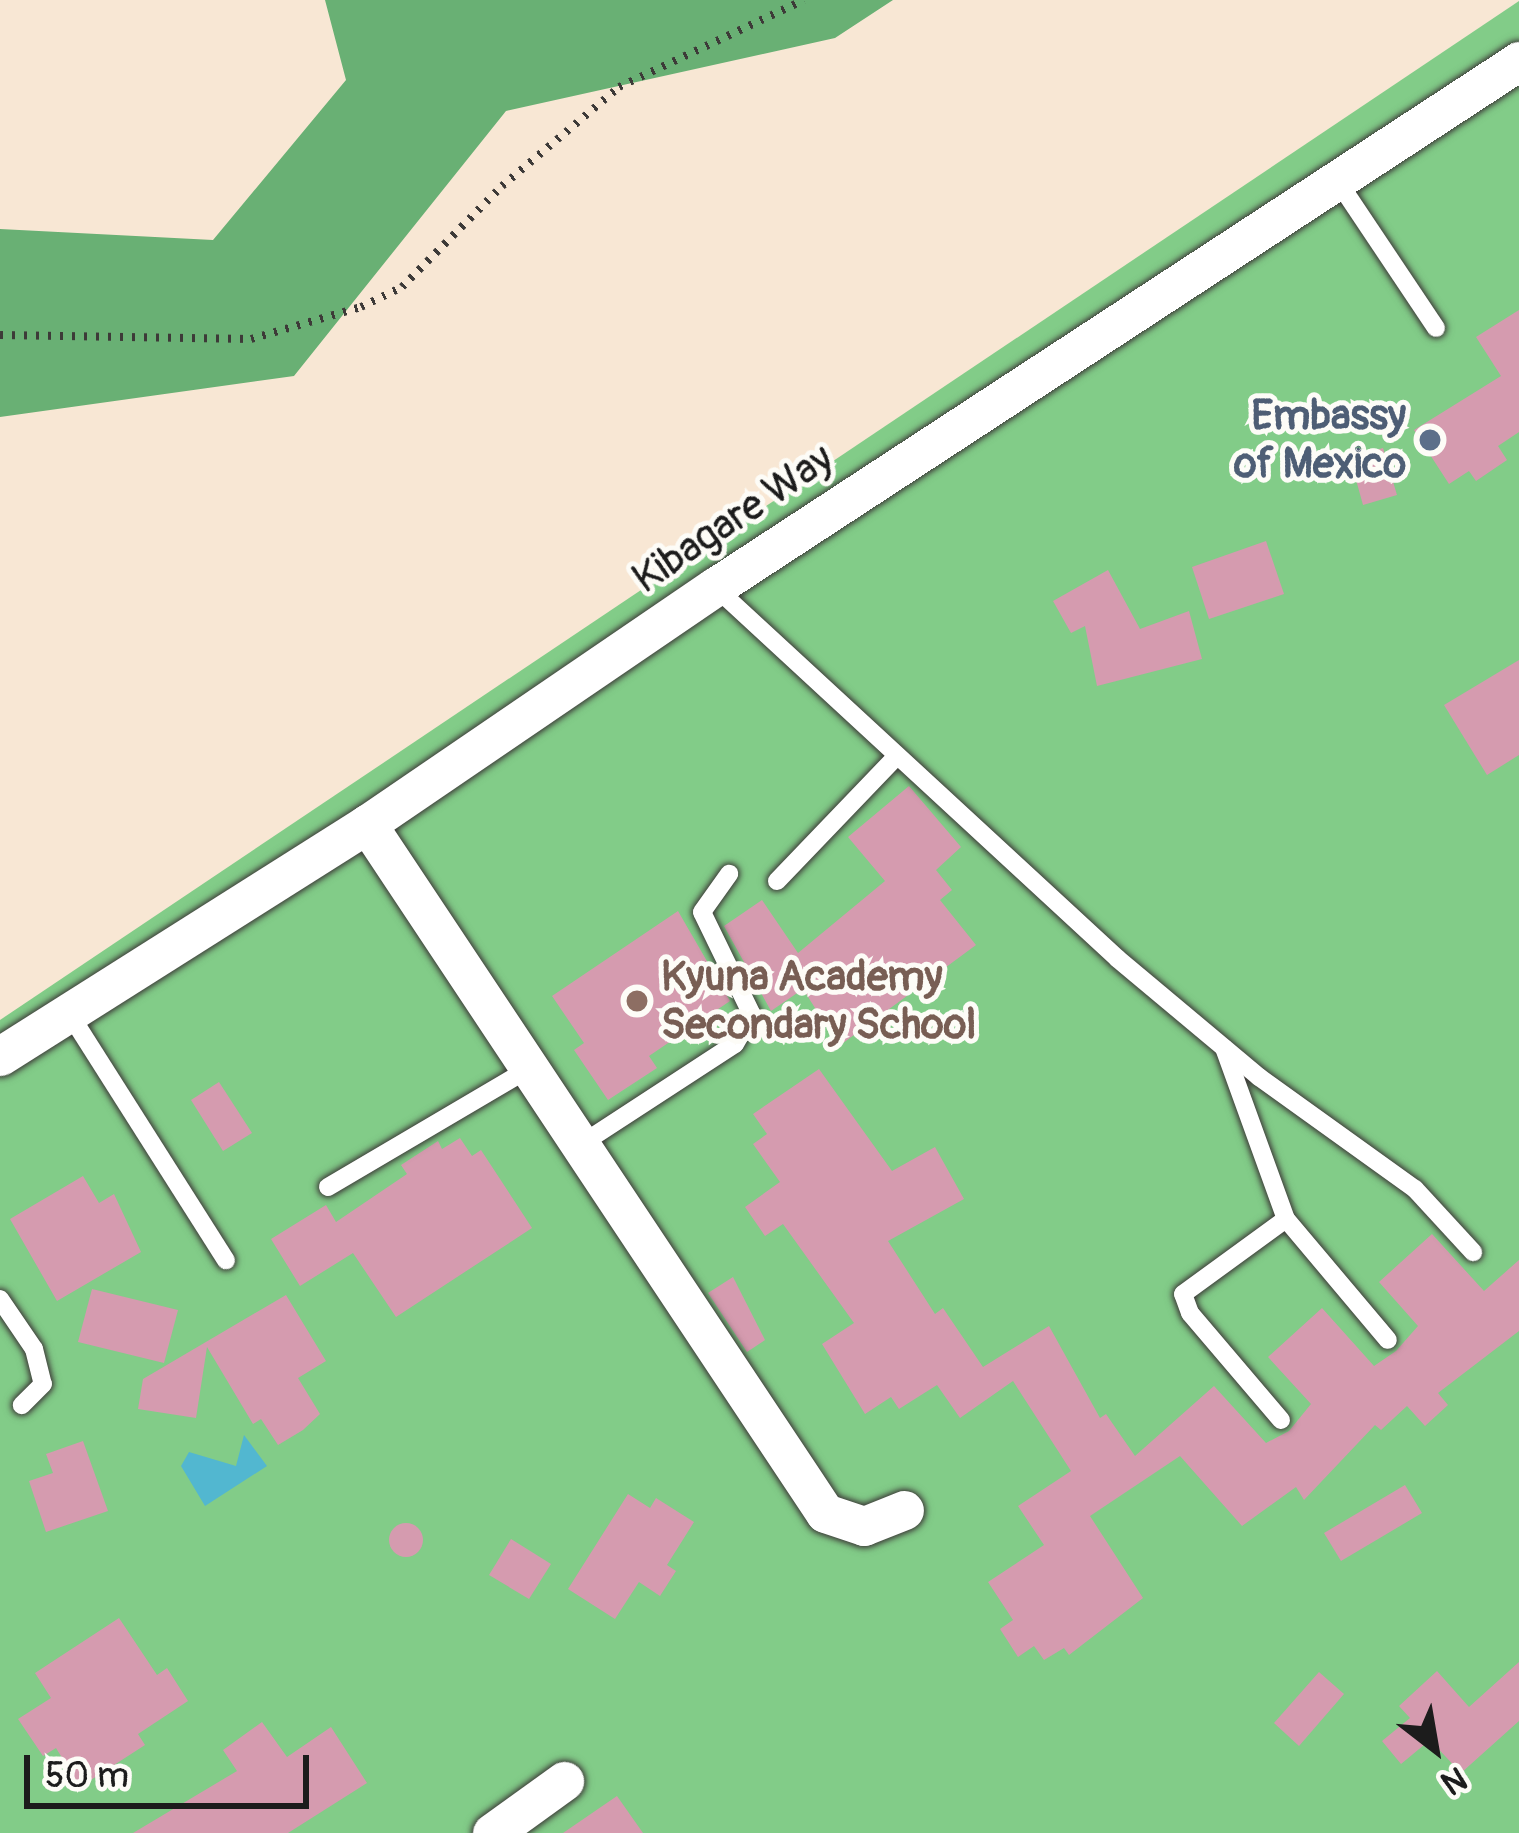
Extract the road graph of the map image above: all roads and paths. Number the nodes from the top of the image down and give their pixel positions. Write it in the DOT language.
graph roads {
  1 [pos="804,0"];
  2 [pos="1519,62"];
  3 [pos="1337,180"];
  4 [pos="1436,328"];
  5 [pos="0,334"];
  6 [pos="715,586"];
  7 [pos="894,759"];
  8 [pos="367,824"];
  9 [pos="729,874"];
  10 [pos="777,880"];
  11 [pos="69,1013"];
  12 [pos="1224,1048"];
  13 [pos="0,1057"];
  14 [pos="532,1067"];
  15 [pos="584,1144"];
  16 [pos="328,1187"];
  17 [pos="1286,1219"];
  18 [pos="1473,1252"];
  19 [pos="226,1260"];
  20 [pos="0,1299"];
  21 [pos="1388,1340"];
  22 [pos="22,1405"];
  23 [pos="1281,1420"];
  24 [pos="904,1510"];
  25 [pos="564,1781"];
  26 [pos="492,1833"];
  1 -- 5 [label="path"];
  2 -- 3 [label="street, Kibagare Way"];
  3 -- 4 [label="lane"];
  3 -- 6 [label="street, Kibagare Way"];
  6 -- 7 [label="lane"];
  6 -- 8 [label="street, Kibagare Way"];
  7 -- 10 [label="lane"];
  7 -- 12 [label="lane"];
  8 -- 11 [label="street, Kibagare Way"];
  8 -- 14 [label="street"];
  9 -- 15 [label="lane"];
  11 -- 13 [label="street, Kibagare Way"];
  11 -- 19 [label="lane"];
  12 -- 17 [label="lane"];
  12 -- 18 [label="lane"];
  14 -- 15 [label="street"];
  14 -- 16 [label="lane"];
  15 -- 24 [label="street"];
  17 -- 21 [label="lane"];
  17 -- 23 [label="lane"];
  20 -- 22 [label="lane"];
  25 -- 26 [label="street"];
}
